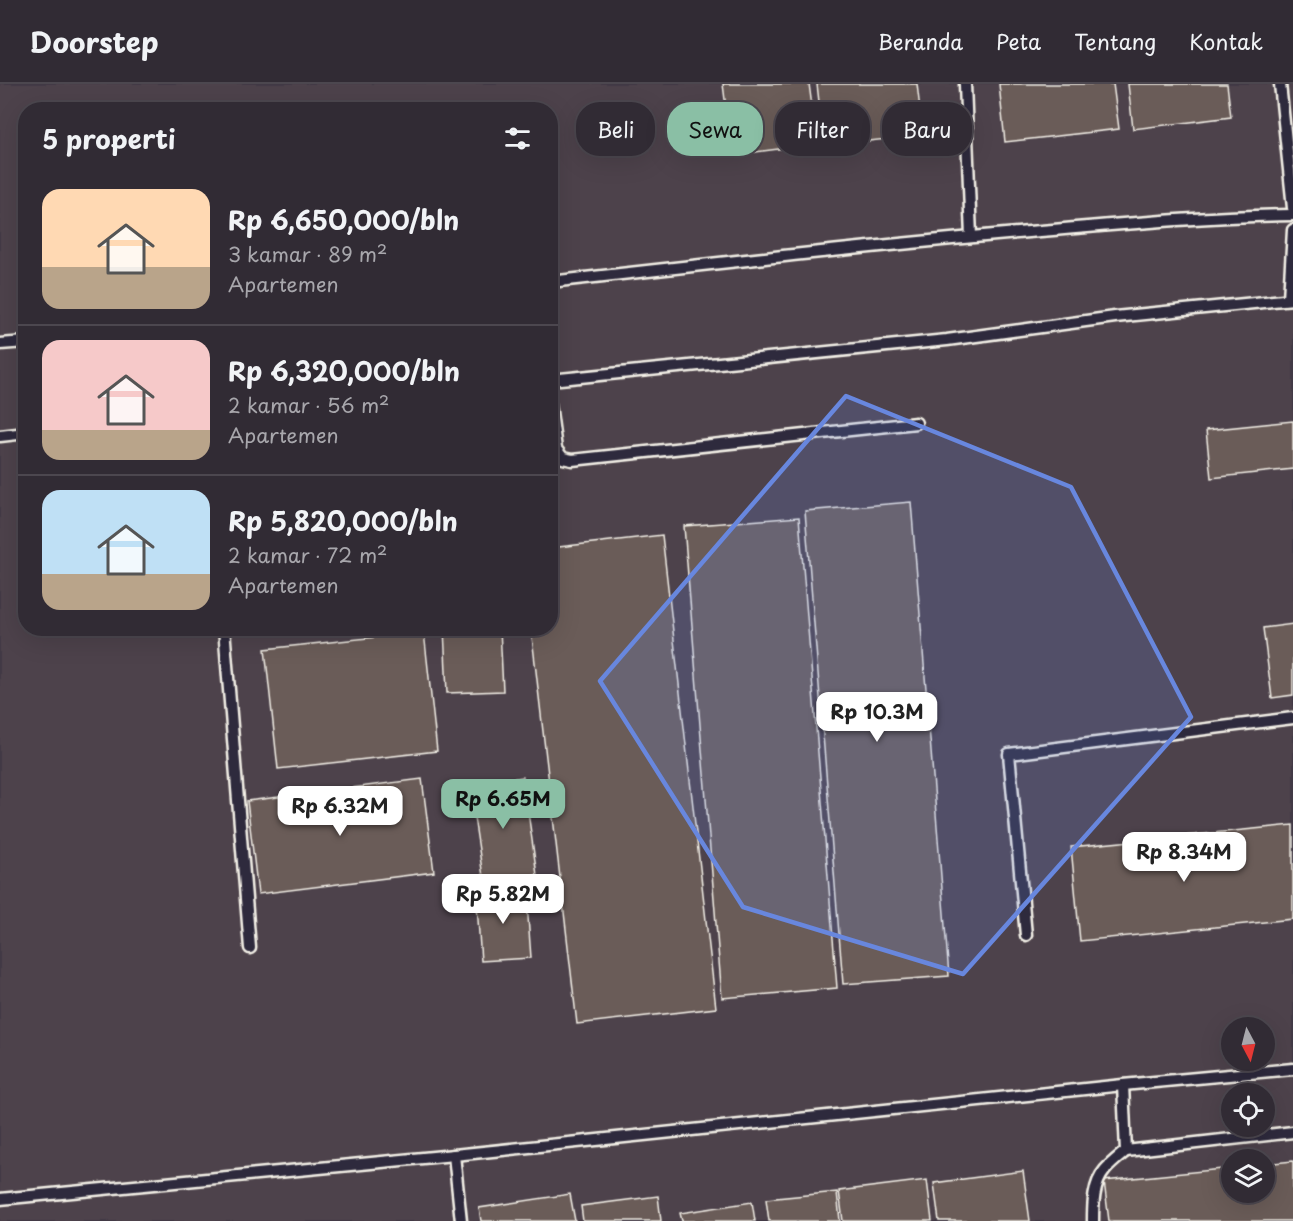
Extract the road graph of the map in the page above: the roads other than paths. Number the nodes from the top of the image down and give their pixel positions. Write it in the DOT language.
graph roads {
  1 [pos="965,84"];
  2 [pos="1280,84"];
  3 [pos="1293,208"];
  4 [pos="1293,215"];
  5 [pos="1293,230"];
  6 [pos="971,237"];
  7 [pos="558,281"];
  8 [pos="1291,299"];
  9 [pos="18,343"];
  10 [pos="0,344"];
  11 [pos="558,379"];
  12 [pos="916,423"];
  13 [pos="18,434"];
  14 [pos="0,436"];
  15 [pos="558,452"];
  16 [pos="225,636"];
  17 [pos="1293,718"];
  18 [pos="1026,935"];
  19 [pos="250,948"];
  20 [pos="1293,1069"];
  21 [pos="1123,1085"];
  22 [pos="1293,1132"];
  23 [pos="1126,1151"];
  24 [pos="454,1155"];
  25 [pos="0,1199"];
  26 [pos="460,1221"];
  27 [pos="1093,1221"];
  1 -- 6 [label="lane"];
  2 -- 3 [label="lane"];
  4 -- 6 [label="lane"];
  5 -- 8 [label="lane"];
  6 -- 7 [label="lane"];
  8 -- 11 [label="lane"];
  9 -- 10 [label="lane"];
  12 -- 15 [label="lane"];
  13 -- 14 [label="lane"];
  16 -- 19 [label="lane"];
  17 -- 18 [label="lane"];
  20 -- 21 [label="lane"];
  21 -- 23 [label="lane"];
  21 -- 24 [label="lane"];
  22 -- 23 [label="lane"];
  23 -- 27 [label="lane"];
  24 -- 25 [label="lane"];
  24 -- 26 [label="lane"];
}
